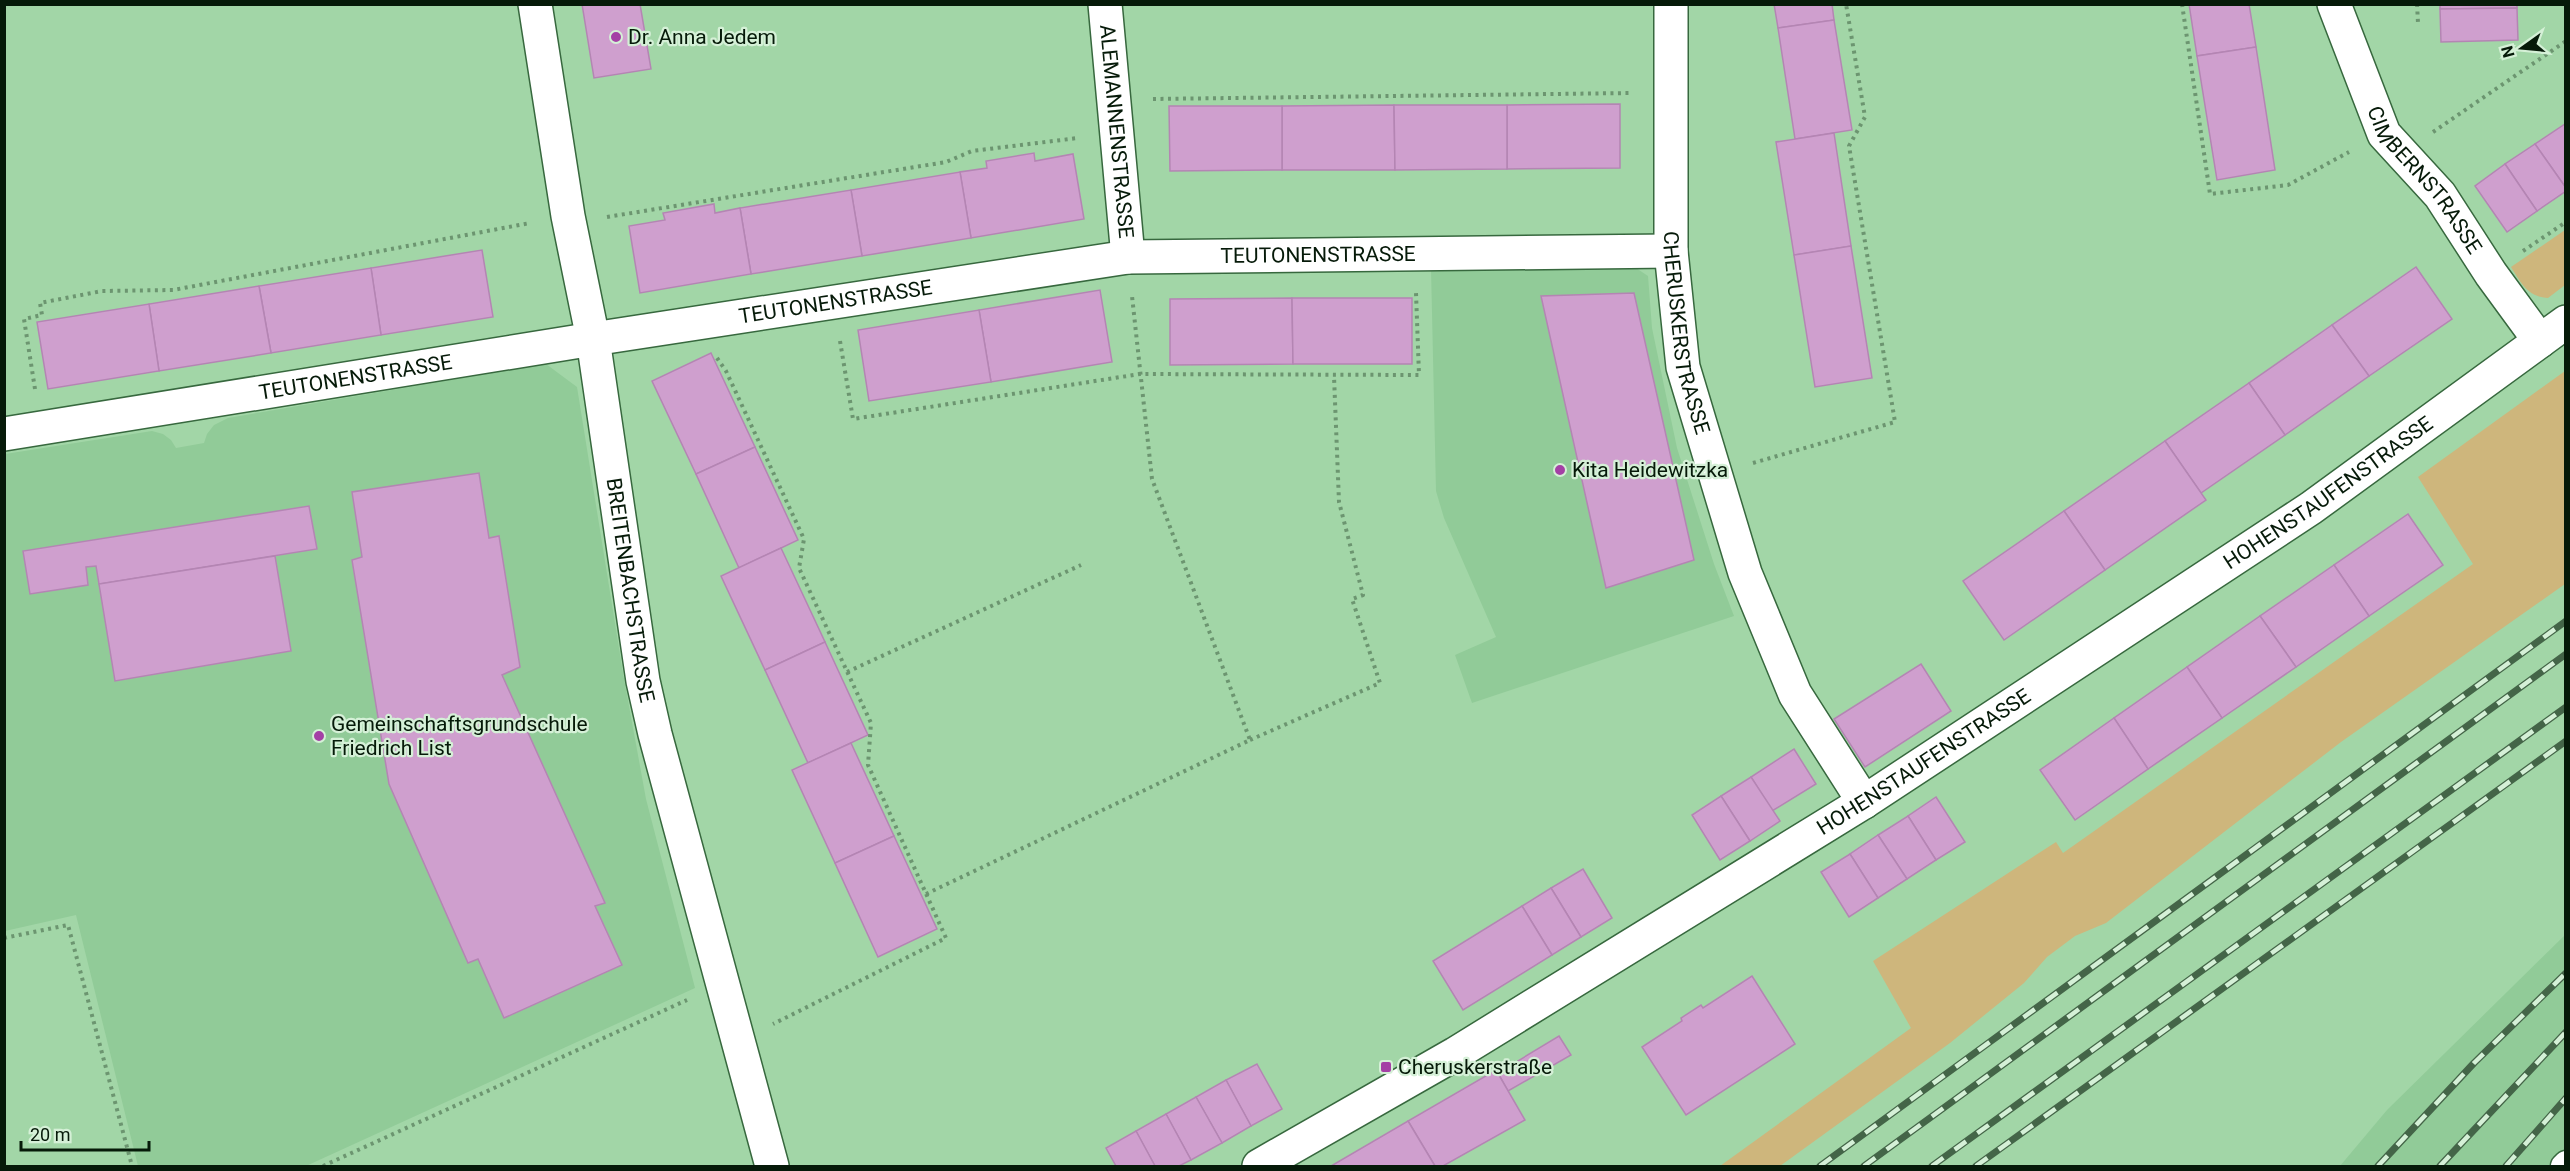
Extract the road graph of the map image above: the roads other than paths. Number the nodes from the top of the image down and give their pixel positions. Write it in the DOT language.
graph roads {
  1 [pos="535,4"];
  2 [pos="1105,4"];
  3 [pos="1671,4"];
  4 [pos="2334,4"];
  5 [pos="1671,251"];
  6 [pos="1128,257"];
  7 [pos="2565,322"];
  8 [pos="593,339"];
  9 [pos="2540,341"];
  10 [pos="4,434"];
  11 [pos="1864,802"];
  12 [pos="772,1167"];
  13 [pos="1259,1167"];
  1 -- 8 [label="street, BREITENBACHSTRASSE"];
  2 -- 6 [label="street, ALEMANNENSTRASSE"];
  3 -- 5 [label="street, CHERUSKERSTRASSE"];
  4 -- 9 [label="street, CIMBERNSTRASSE"];
  5 -- 6 [label="street, TEUTONENSTRASSE"];
  5 -- 11 [label="street, CHERUSKERSTRASSE"];
  6 -- 8 [label="street, TEUTONENSTRASSE"];
  7 -- 9 [label="street, HOHENSTAUFENSTRASSE"];
  8 -- 10 [label="street, TEUTONENSTRASSE"];
  8 -- 12 [label="street, BREITENBACHSTRASSE"];
  9 -- 11 [label="street, HOHENSTAUFENSTRASSE"];
  11 -- 13 [label="street, HOHENSTAUFENSTRASSE"];
}
